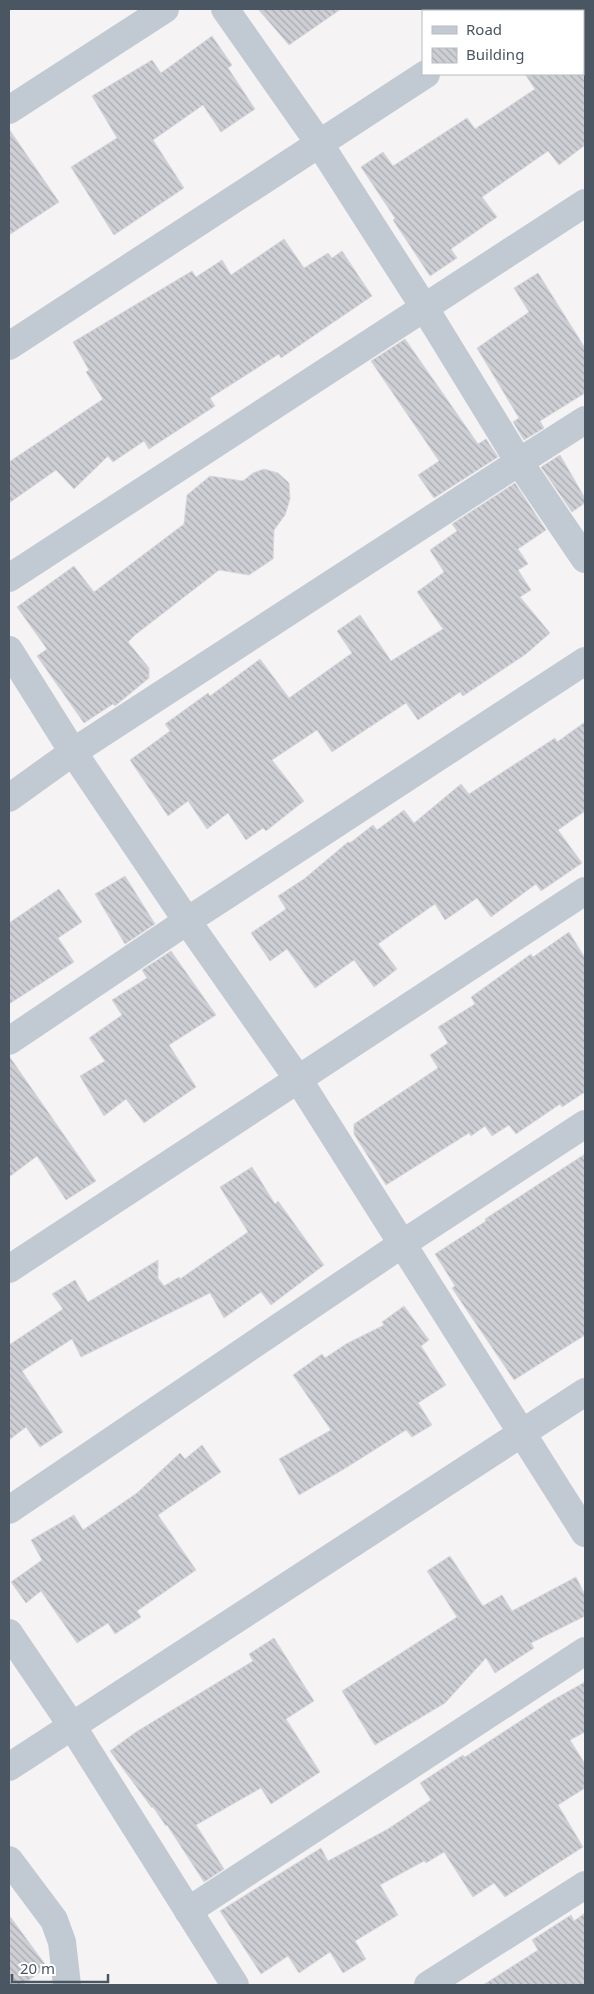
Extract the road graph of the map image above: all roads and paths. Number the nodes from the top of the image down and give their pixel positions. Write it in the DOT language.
graph roads {
  1 [pos="165,9"];
  2 [pos="225,9"];
  3 [pos="424,75"];
  4 [pos="9,110"];
  5 [pos="319,144"];
  6 [pos="585,203"];
  7 [pos="424,307"];
  8 [pos="9,346"];
  9 [pos="585,420"];
  10 [pos="519,462"];
  11 [pos="585,558"];
  12 [pos="9,578"];
  13 [pos="9,650"];
  14 [pos="585,661"];
  15 [pos="73,752"];
  16 [pos="9,798"];
  17 [pos="585,891"];
  18 [pos="188,921"];
  19 [pos="9,1041"];
  20 [pos="298,1079"];
  21 [pos="585,1124"];
  22 [pos="402,1244"];
  23 [pos="9,1269"];
  24 [pos="585,1392"];
  25 [pos="522,1433"];
  26 [pos="9,1510"];
  27 [pos="585,1533"];
  28 [pos="9,1633"];
  29 [pos="585,1651"];
  30 [pos="72,1726"];
  31 [pos="9,1767"];
  32 [pos="9,1860"];
  33 [pos="585,1885"];
  34 [pos="188,1911"];
  35 [pos="67,1985"];
  36 [pos="235,1985"];
  37 [pos="428,1985"];
  1 -- 4 [label="street"];
  2 -- 5 [label="street"];
  3 -- 5 [label="street"];
  5 -- 7 [label="street"];
  5 -- 8 [label="street"];
  6 -- 7 [label="street"];
  7 -- 10 [label="street"];
  7 -- 12 [label="street"];
  9 -- 10 [label="street"];
  10 -- 11 [label="street"];
  10 -- 15 [label="street"];
  13 -- 15 [label="street"];
  14 -- 18 [label="street"];
  15 -- 16 [label="street"];
  15 -- 18 [label="street"];
  17 -- 20 [label="street"];
  18 -- 19 [label="street"];
  18 -- 20 [label="street"];
  20 -- 22 [label="street"];
  20 -- 23 [label="street"];
  21 -- 22 [label="street"];
  22 -- 25 [label="street"];
  22 -- 26 [label="street"];
  24 -- 25 [label="street"];
  25 -- 27 [label="street"];
  25 -- 30 [label="street"];
  28 -- 30 [label="street"];
  29 -- 34 [label="street"];
  30 -- 31 [label="street"];
  30 -- 34 [label="street"];
  32 -- 35 [label="street"];
  33 -- 37 [label="street"];
  34 -- 36 [label="street"];
}
